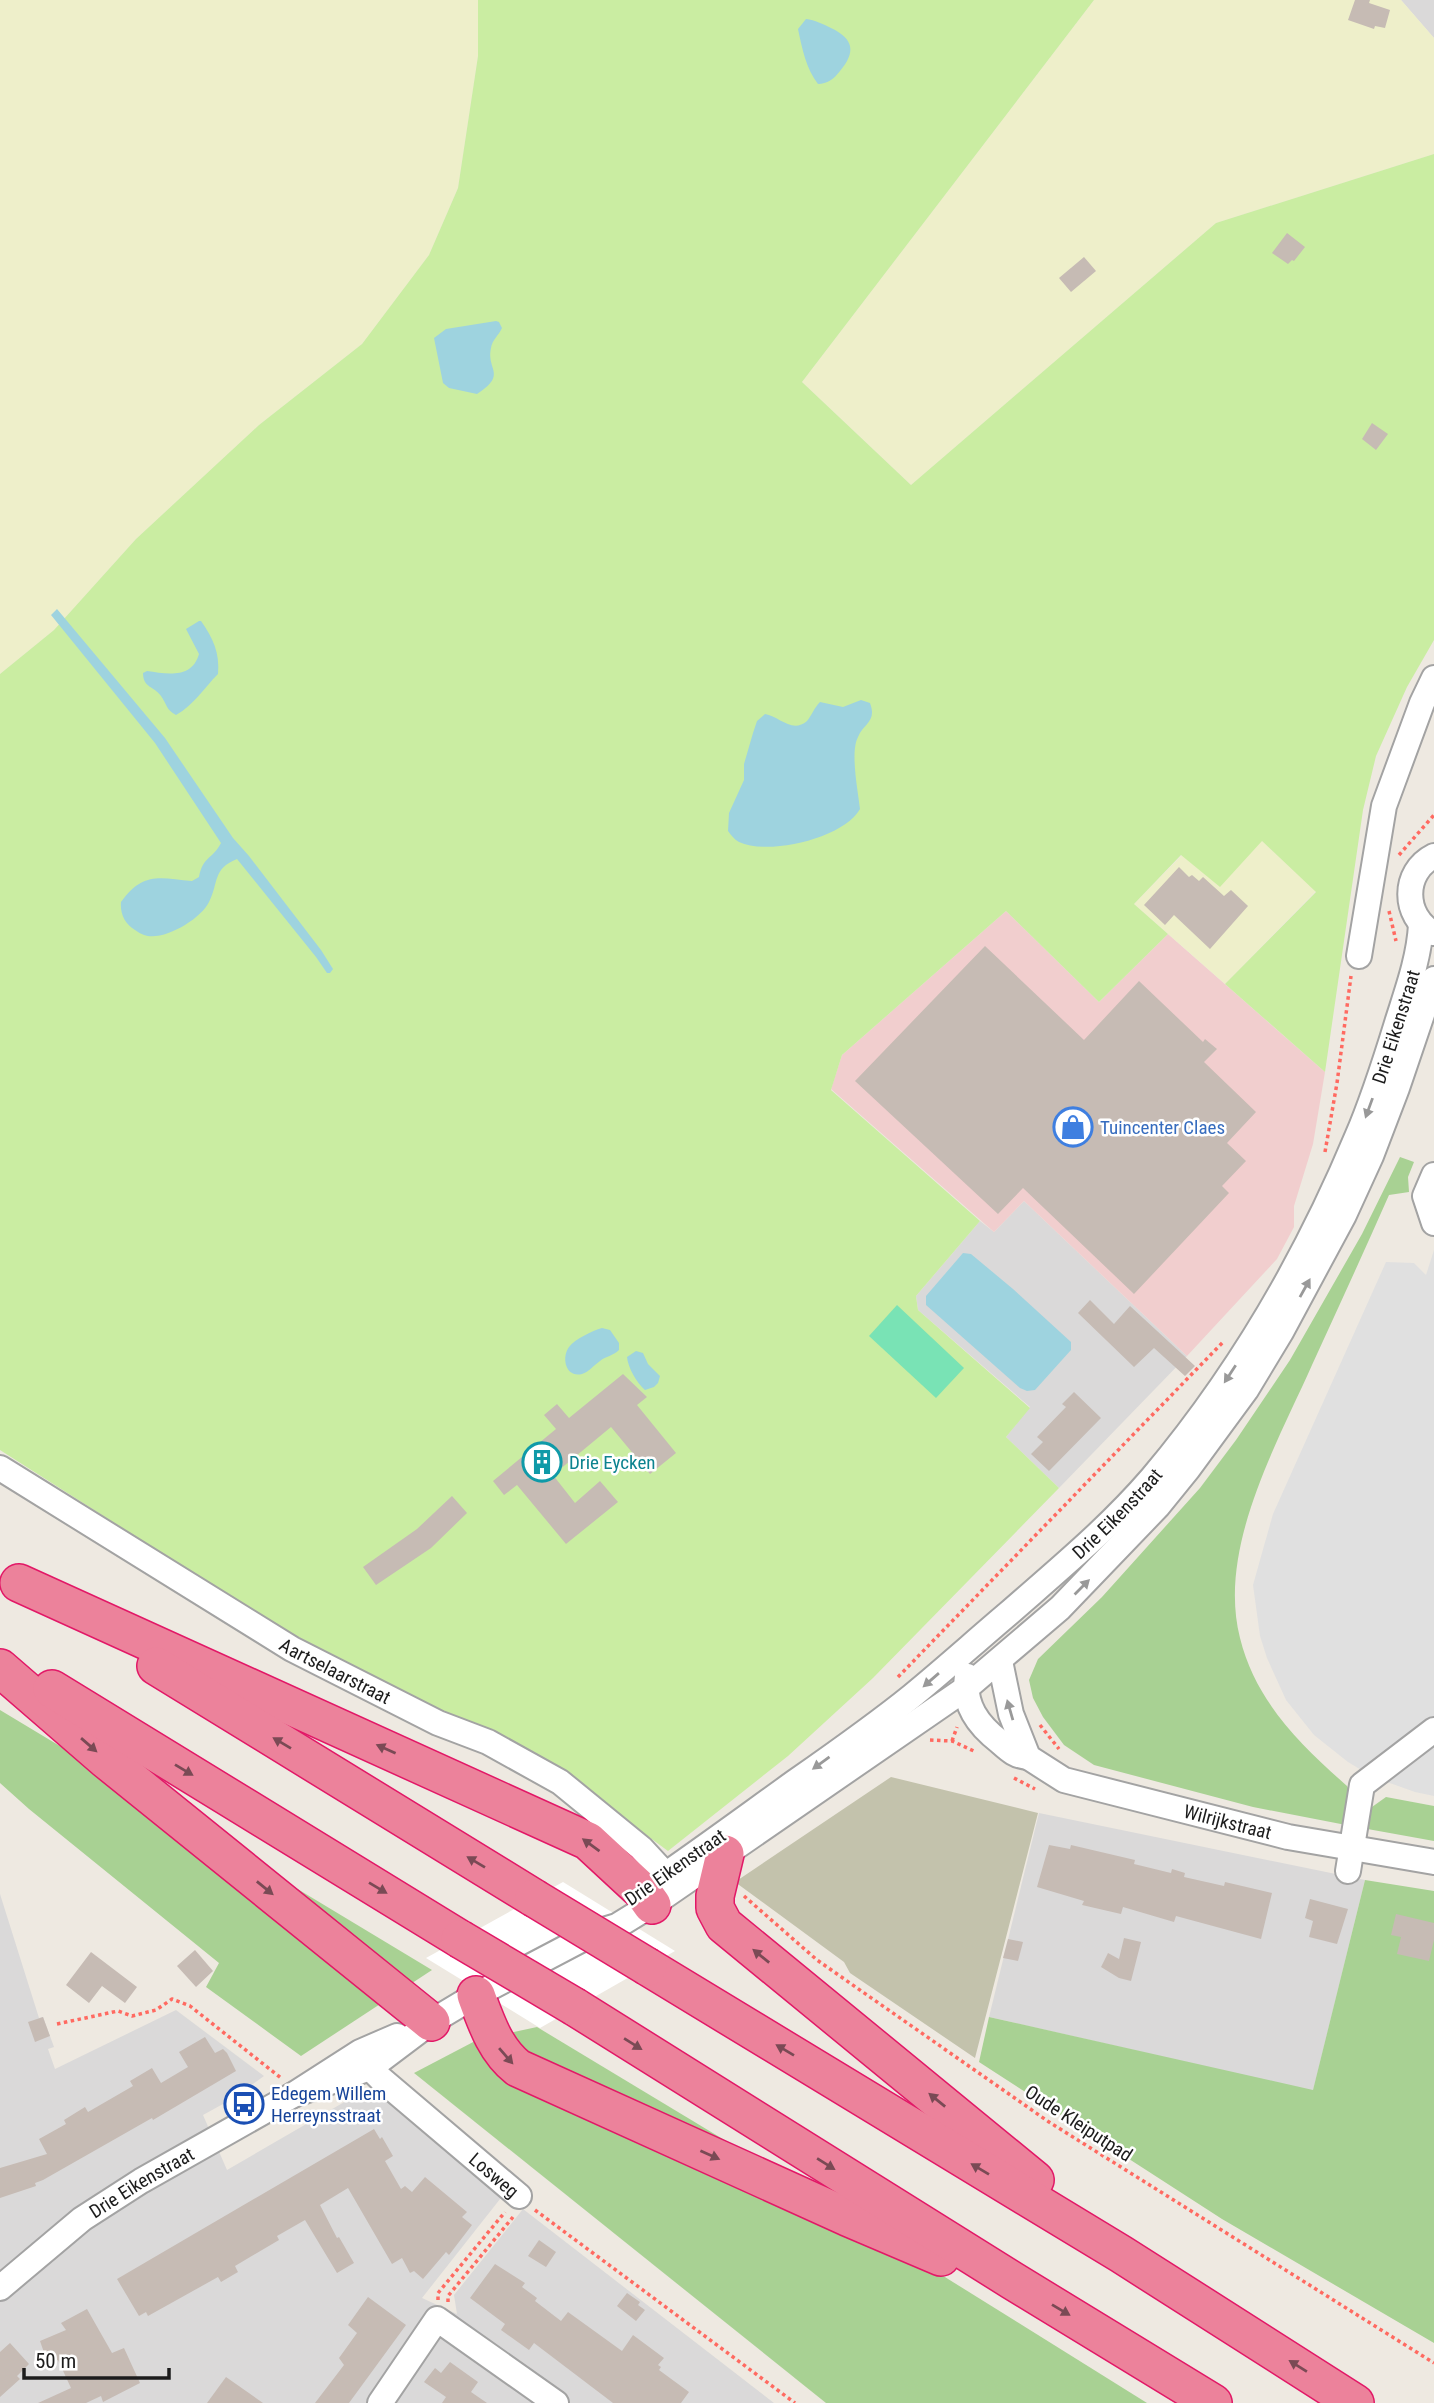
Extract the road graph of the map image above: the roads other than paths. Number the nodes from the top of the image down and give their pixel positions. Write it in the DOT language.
graph roads {
  1 [pos="1434,678"];
  2 [pos="1434,856"];
  3 [pos="1428,929"];
  4 [pos="1359,957"];
  5 [pos="1434,979"];
  6 [pos="1434,1014"];
  7 [pos="1416,1034"];
  8 [pos="1434,1175"];
  9 [pos="1434,1223"];
  10 [pos="1269,1331"];
  11 [pos="0,1468"];
  12 [pos="10,1577"];
  13 [pos="1038,1587"];
  14 [pos="0,1658"];
  15 [pos="1000,1661"];
  16 [pos="0,1668"];
  17 [pos="965,1689"];
  18 [pos="983,1729"];
  19 [pos="1434,1730"];
  20 [pos="918,1735"];
  21 [pos="1028,1757"];
  22 [pos="725,1854"];
  23 [pos="1350,1859"];
  24 [pos="1434,1863"];
  25 [pos="653,1890"];
  26 [pos="476,1995"];
  27 [pos="431,2022"];
  28 [pos="365,2060"];
  29 [pos="522,2199"];
  30 [pos="1121,2254"];
  31 [pos="1013,2281"];
  32 [pos="0,2288"];
  33 [pos="380,2403"];
  34 [pos="556,2403"];
  35 [pos="1213,2403"];
  36 [pos="1355,2403"];
  1 -- 4 [label="street"];
  2 -- 3 [label="street"];
  3 -- 10 [label="street, Drie Eikenstraat, one-way"];
  5 -- 7 [label="street, Drie Eikenstraat"];
  6 -- 7 [label="street"];
  10 -- 7 [label="street, Drie Eikenstraat, one-way"];
  8 -- 9 [label="street"];
  10 -- 13 [label="street, Drie Eikenstraat, one-way"];
  15 -- 10 [label="street, Drie Eikenstraat, one-way"];
  11 -- 25 [label="street, Aartselaarstraat"];
  25 -- 12 [label="highway, one-way"];
  30 -- 12 [label="highway, one-way, bridge"];
  13 -- 17 [label="street"];
  13 -- 25 [label="street, Drie Eikenstraat, one-way"];
  14 -- 31 [label="highway, one-way, bridge"];
  15 -- 17 [label="street, Drie Eikenstraat"];
  21 -- 15 [label="street, one-way"];
  16 -- 27 [label="highway, one-way"];
  17 -- 18 [label="street, Wilrijkstraat"];
  17 -- 20 [label="street, Drie Eikenstraat"];
  18 -- 20 [label="street, Wilrijkstraat"];
  18 -- 21 [label="street, Wilrijkstraat"];
  19 -- 23 [label="street"];
  20 -- 22 [label="street, Drie Eikenstraat"];
  21 -- 23 [label="street, Wilrijkstraat"];
  22 -- 25 [label="street, Drie Eikenstraat"];
  30 -- 22 [label="highway, one-way"];
  23 -- 24 [label="street, Wilrijkstraat"];
  25 -- 26 [label="street, Drie Eikenstraat"];
  26 -- 27 [label="street, Drie Eikenstraat"];
  26 -- 31 [label="highway, one-way"];
  27 -- 28 [label="street, Drie Eikenstraat"];
  28 -- 29 [label="street, Losweg"];
  28 -- 32 [label="street, Drie Eikenstraat"];
  36 -- 30 [label="highway, one-way"];
  31 -- 35 [label="highway, one-way"];
  33 -- 34 [label="street"];
}
